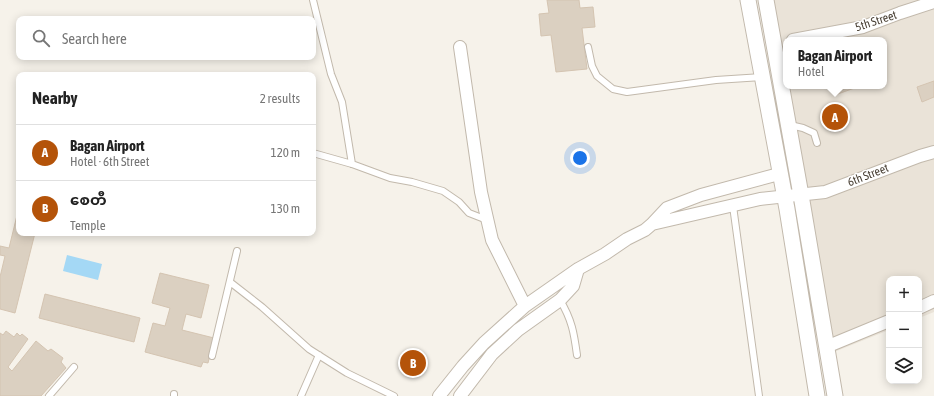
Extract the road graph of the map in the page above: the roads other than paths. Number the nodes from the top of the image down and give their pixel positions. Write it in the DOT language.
graph roads {
  1 [pos="313,0"];
  2 [pos="748,0"];
  3 [pos="766,0"];
  4 [pos="934,2"];
  5 [pos="809,37"];
  6 [pos="780,43"];
  7 [pos="588,47"];
  8 [pos="460,48"];
  9 [pos="783,74"];
  10 [pos="762,77"];
  11 [pos="784,89"];
  12 [pos="788,125"];
  13 [pos="817,143"];
  14 [pos="934,152"];
  15 [pos="316,154"];
  16 [pos="352,164"];
  17 [pos="779,174"];
  18 [pos="801,195"];
  19 [pos="784,197"];
  20 [pos="733,206"];
  21 [pos="487,220"];
  22 [pos="652,224"];
  23 [pos="237,251"];
  24 [pos="578,269"];
  25 [pos="230,282"];
  26 [pos="539,296"];
  27 [pos="560,300"];
  28 [pos="934,301"];
  29 [pos="525,306"];
  30 [pos="922,307"];
  31 [pos="546,310"];
  32 [pos="886,322"];
  33 [pos="826,347"];
  34 [pos="319,355"];
  35 [pos="577,355"];
  36 [pos="212,356"];
  37 [pos="74,367"];
  38 [pos="49,396"];
  39 [pos="301,396"];
  40 [pos="394,396"];
  41 [pos="439,396"];
  42 [pos="460,396"];
  43 [pos="759,396"];
  44 [pos="817,396"];
  45 [pos="835,396"];
  1 -- 16 [label="lane"];
  2 -- 10 [label="street"];
  3 -- 6 [label="street"];
  4 -- 5 [label="street, 5th Street"];
  6 -- 9 [label="street"];
  7 -- 10 [label="lane"];
  8 -- 21 [label="street"];
  10 -- 17 [label="street"];
  11 -- 12 [label="street"];
  12 -- 13 [label="lane"];
  12 -- 18 [label="street"];
  14 -- 18 [label="street, 6th Street"];
  15 -- 16 [label="lane"];
  16 -- 21 [label="lane"];
  17 -- 19 [label="street"];
  17 -- 22 [label="street"];
  18 -- 19 [label="street, 6th Street"];
  18 -- 33 [label="street"];
  19 -- 20 [label="street, 6th Street"];
  19 -- 44 [label="street"];
  20 -- 22 [label="street, 6th Street"];
  20 -- 43 [label="lane"];
  21 -- 29 [label="street"];
  22 -- 24 [label="street"];
  23 -- 25 [label="lane"];
  24 -- 26 [label="street"];
  24 -- 27 [label="street"];
  25 -- 34 [label="lane"];
  25 -- 36 [label="lane"];
  26 -- 29 [label="street"];
  26 -- 31 [label="street"];
  27 -- 31 [label="street"];
  27 -- 35 [label="lane"];
  28 -- 30 [label="street"];
  29 -- 41 [label="street"];
  31 -- 42 [label="street"];
  32 -- 33 [label="street"];
  33 -- 45 [label="street"];
  34 -- 39 [label="lane"];
  34 -- 40 [label="lane"];
  37 -- 38 [label="lane"];
}
